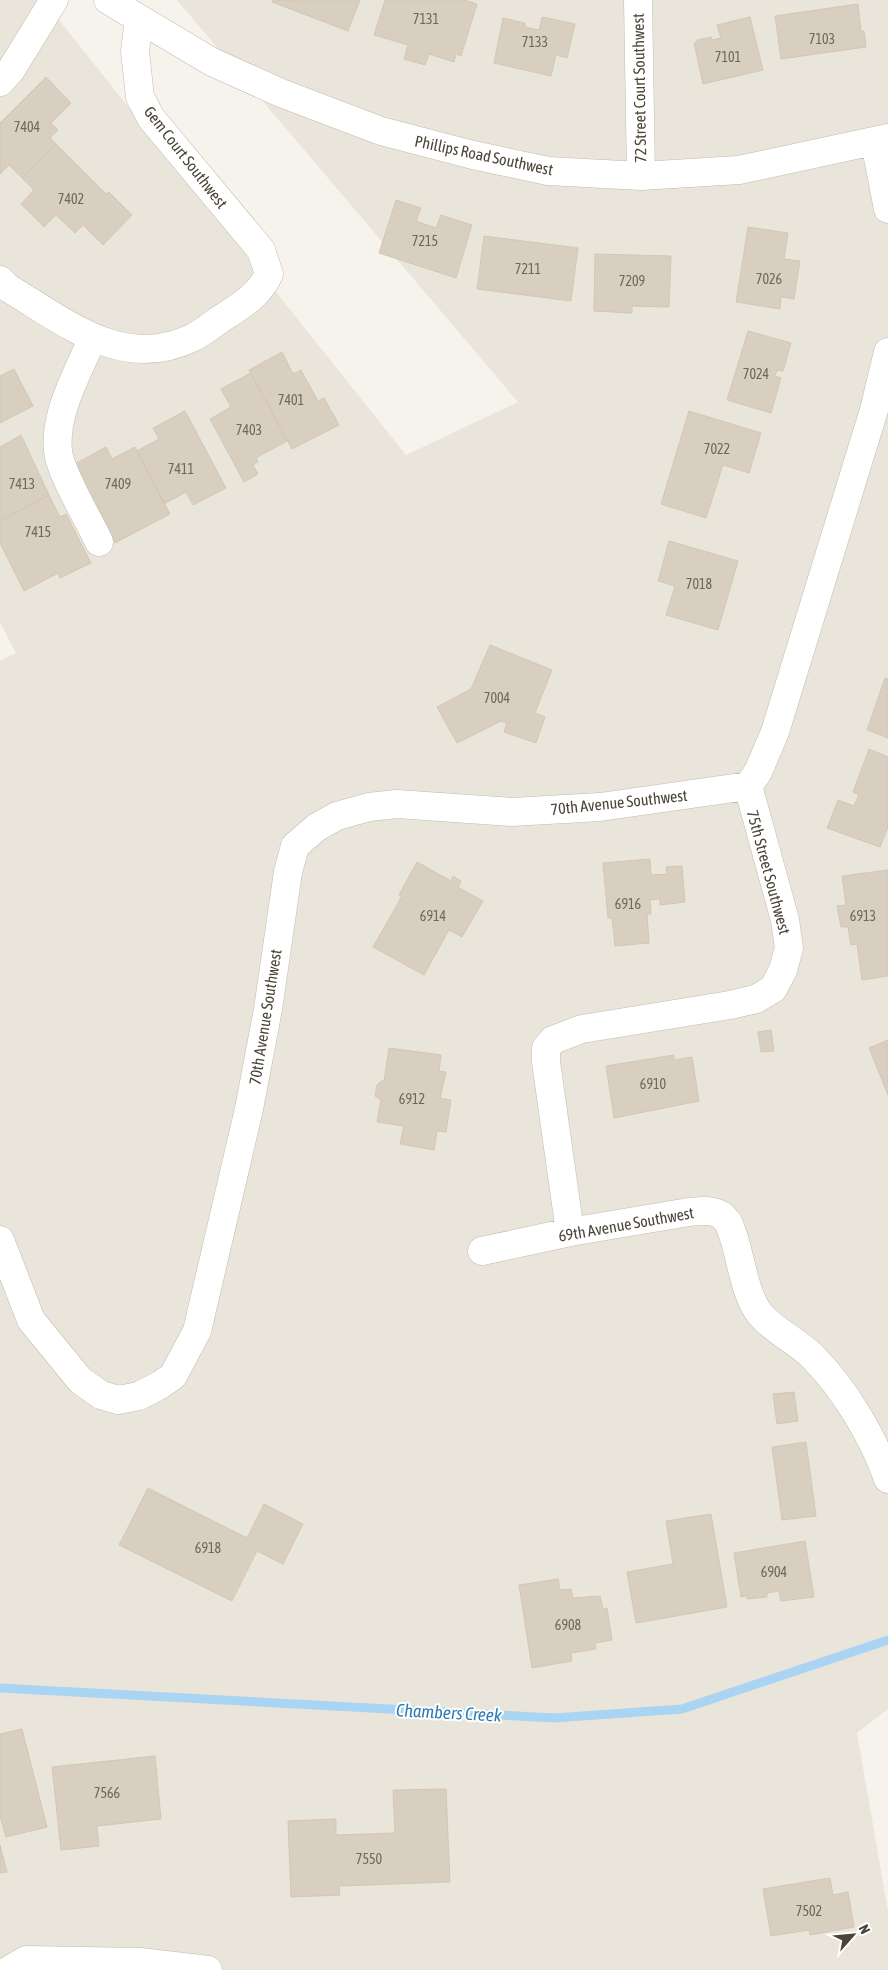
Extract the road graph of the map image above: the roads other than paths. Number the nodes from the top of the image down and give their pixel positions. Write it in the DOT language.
graph roads {
  1 [pos="54,0"];
  2 [pos="108,0"];
  3 [pos="638,0"];
  4 [pos="139,19"];
  5 [pos="0,82"];
  6 [pos="882,140"];
  7 [pos="641,176"];
  8 [pos="888,209"];
  9 [pos="0,280"];
  10 [pos="92,339"];
  11 [pos="888,352"];
  12 [pos="99,542"];
  13 [pos="748,786"];
  14 [pos="570,1232"];
  15 [pos="0,1240"];
  16 [pos="482,1252"];
  17 [pos="888,1479"];
  18 [pos="9,1970"];
  19 [pos="208,1970"];
  1 -- 5 [label="street"];
  2 -- 4 [label="street, Phillips Road Southwest"];
  3 -- 7 [label="street, 72 Street Court Southwest"];
  4 -- 7 [label="street, Phillips Road Southwest"];
  4 -- 10 [label="street, Gem Court Southwest"];
  6 -- 7 [label="street, Phillips Road Southwest"];
  6 -- 8 [label="street"];
  9 -- 10 [label="street"];
  10 -- 12 [label="street"];
  11 -- 13 [label="street"];
  13 -- 14 [label="street, 75th Street Southwest"];
  13 -- 15 [label="street, 70th Avenue Southwest"];
  14 -- 16 [label="street, 69th Avenue Southwest"];
  14 -- 17 [label="street, 69th Avenue Southwest"];
  18 -- 19 [label="street"];
}
